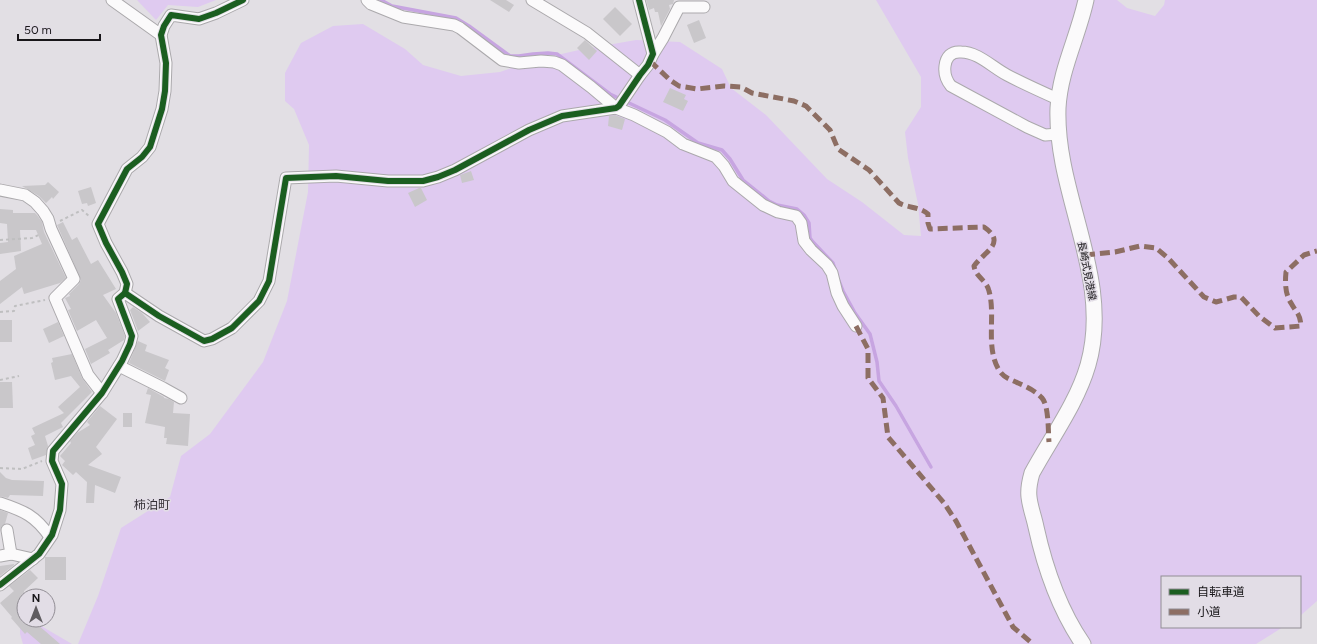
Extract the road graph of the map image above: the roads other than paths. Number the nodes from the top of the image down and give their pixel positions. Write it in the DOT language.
graph roads {
  1 [pos="112,0"];
  2 [pos="243,0"];
  3 [pos="367,0"];
  4 [pos="532,0"];
  5 [pos="639,0"];
  6 [pos="1086,0"];
  7 [pos="704,7"];
  8 [pos="161,35"];
  9 [pos="653,54"];
  10 [pos="640,74"];
  11 [pos="1060,100"];
  12 [pos="620,104"];
  13 [pos="1059,134"];
  14 [pos="0,190"];
  15 [pos="125,293"];
  16 [pos="856,326"];
  17 [pos="119,366"];
  18 [pos="102,393"];
  19 [pos="181,398"];
  20 [pos="0,503"];
  21 [pos="7,530"];
  22 [pos="50,538"];
  23 [pos="6,555"];
  24 [pos="33,559"];
  25 [pos="0,585"];
  26 [pos="1082,644"];
  1 -- 8 [label="street"];
  2 -- 8 [label="street"];
  3 -- 12 [label="street"];
  4 -- 10 [label="street"];
  5 -- 9 [label="street"];
  6 -- 11 [label="main road, 長崎式見港線"];
  7 -- 9 [label="street"];
  8 -- 15 [label="street"];
  9 -- 10 [label="street"];
  10 -- 12 [label="street"];
  11 -- 13 [label="main road, 長崎式見港線"];
  11 -- 13 [label="street"];
  12 -- 15 [label="street"];
  12 -- 16 [label="street"];
  13 -- 26 [label="main road, 長崎式見港線"];
  14 -- 18 [label="street"];
  15 -- 17 [label="street"];
  17 -- 18 [label="street"];
  17 -- 19 [label="street"];
  18 -- 22 [label="street"];
  20 -- 22 [label="street"];
  21 -- 23 [label="street"];
  22 -- 24 [label="street"];
  23 -- 24 [label="street"];
  24 -- 25 [label="street"];
}
